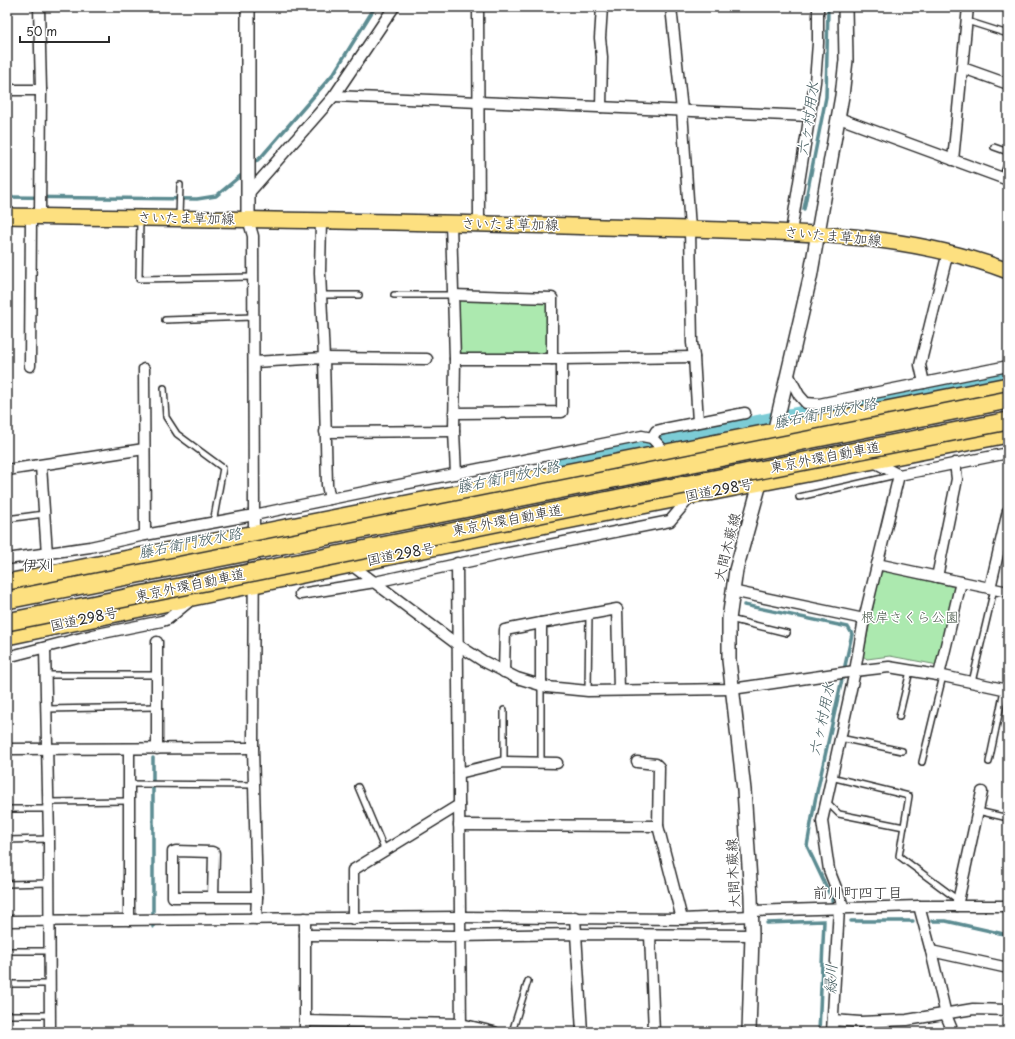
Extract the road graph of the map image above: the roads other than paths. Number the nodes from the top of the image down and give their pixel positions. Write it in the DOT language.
graph roads {
  1 [pos="39,7"];
  2 [pos="248,7"];
  3 [pos="394,7"];
  4 [pos="478,7"];
  5 [pos="602,7"];
  6 [pos="671,7"];
  7 [pos="818,7"];
  8 [pos="845,7"];
  9 [pos="968,7"];
  10 [pos="967,21"];
  11 [pos="1008,34"];
  12 [pos="963,68"];
  13 [pos="1008,84"];
  14 [pos="7,90"];
  15 [pos="41,90"];
  16 [pos="334,96"];
  17 [pos="478,103"];
  18 [pos="600,107"];
  19 [pos="682,110"];
  20 [pos="810,116"];
  21 [pos="839,118"];
  22 [pos="994,147"];
  23 [pos="1008,152"];
  24 [pos="954,160"];
  25 [pos="1008,162"];
  26 [pos="1005,179"];
  27 [pos="180,185"];
  28 [pos="248,194"];
  29 [pos="37,212"];
  30 [pos="179,212"];
  31 [pos="7,216"];
  32 [pos="140,218"];
  33 [pos="248,219"];
  34 [pos="321,220"];
  35 [pos="451,223"];
  36 [pos="479,223"];
  37 [pos="690,229"];
  38 [pos="791,232"];
  39 [pos="818,234"];
  40 [pos="948,252"];
  41 [pos="1008,271"];
  42 [pos="253,277"];
  43 [pos="322,295"];
  44 [pos="359,295"];
  45 [pos="394,295"];
  46 [pos="453,295"];
  47 [pos="254,317"];
  48 [pos="165,320"];
  49 [pos="694,357"];
  50 [pos="324,358"];
  51 [pos="427,359"];
  52 [pos="455,359"];
  53 [pos="557,359"];
  54 [pos="254,362"];
  55 [pos="30,366"];
  56 [pos="1008,366"];
  57 [pos="144,369"];
  58 [pos="788,374"];
  59 [pos="924,383"];
  60 [pos="1008,386"];
  61 [pos="164,388"];
  62 [pos="1008,400"];
  63 [pos="454,413"];
  64 [pos="745,413"];
  65 [pos="1008,421"];
  66 [pos="698,422"];
  67 [pos="325,432"];
  68 [pos="454,432"];
  69 [pos="774,433"];
  70 [pos="1008,434"];
  71 [pos="652,438"];
  72 [pos="144,449"];
  73 [pos="666,453"];
  74 [pos="1008,453"];
  75 [pos="872,461"];
  76 [pos="955,463"];
  77 [pos="41,466"];
  78 [pos="7,470"];
  79 [pos="456,474"];
  80 [pos="899,475"];
  81 [pos="761,482"];
  82 [pos="691,496"];
  83 [pos="799,497"];
  84 [pos="330,499"];
  85 [pos="1008,511"];
  86 [pos="44,514"];
  87 [pos="254,515"];
  88 [pos="7,519"];
  89 [pos="213,523"];
  90 [pos="145,535"];
  91 [pos="254,535"];
  92 [pos="47,554"];
  93 [pos="7,559"];
  94 [pos="457,563"];
  95 [pos="350,564"];
  96 [pos="877,564"];
  97 [pos="936,577"];
  98 [pos="375,582"];
  99 [pos="961,582"];
  100 [pos="7,583"];
  101 [pos="253,583"];
  102 [pos="992,589"];
  103 [pos="732,591"];
  104 [pos="1008,592"];
  105 [pos="300,594"];
  106 [pos="197,595"];
  107 [pos="7,600"];
  108 [pos="589,614"];
  109 [pos="729,619"];
  110 [pos="864,619"];
  111 [pos="7,622"];
  112 [pos="541,623"];
  113 [pos="787,633"];
  114 [pos="7,637"];
  115 [pos="158,642"];
  116 [pos="458,645"];
  117 [pos="45,648"];
  118 [pos="7,657"];
  119 [pos="855,670"];
  120 [pos="910,670"];
  121 [pos="504,672"];
  122 [pos="45,675"];
  123 [pos="157,675"];
  124 [pos="941,676"];
  125 [pos="972,682"];
  126 [pos="541,685"];
  127 [pos="1007,688"];
  128 [pos="732,689"];
  129 [pos="619,690"];
  130 [pos="588,691"];
  131 [pos="157,707"];
  132 [pos="46,709"];
  133 [pos="504,710"];
  134 [pos="899,717"];
  135 [pos="840,738"];
  136 [pos="253,748"];
  137 [pos="7,749"];
  138 [pos="47,749"];
  139 [pos="128,749"];
  140 [pos="157,749"];
  141 [pos="902,751"];
  142 [pos="504,762"];
  143 [pos="541,762"];
  144 [pos="637,762"];
  145 [pos="922,762"];
  146 [pos="989,762"];
  147 [pos="557,763"];
  148 [pos="459,773"];
  149 [pos="831,776"];
  150 [pos="129,784"];
  151 [pos="254,785"];
  152 [pos="358,787"];
  153 [pos="982,792"];
  154 [pos="826,800"];
  155 [pos="129,801"];
  156 [pos="48,806"];
  157 [pos="459,806"];
  158 [pos="7,809"];
  159 [pos="978,811"];
  160 [pos="1008,818"];
  161 [pos="459,825"];
  162 [pos="658,826"];
  163 [pos="904,828"];
  164 [pos="49,839"];
  165 [pos="7,840"];
  166 [pos="385,851"];
  167 [pos="49,883"];
  168 [pos="7,884"];
  169 [pos="213,897"];
  170 [pos="257,897"];
  171 [pos="958,903"];
  172 [pos="1008,906"];
  173 [pos="842,908"];
  174 [pos="751,914"];
  175 [pos="921,916"];
  176 [pos="460,917"];
  177 [pos="575,917"];
  178 [pos="304,918"];
  179 [pos="256,919"];
  180 [pos="354,919"];
  181 [pos="682,919"];
  182 [pos="50,920"];
  183 [pos="129,920"];
  184 [pos="7,921"];
  185 [pos="576,934"];
  186 [pos="305,935"];
  187 [pos="650,935"];
  188 [pos="752,935"];
  189 [pos="460,936"];
  190 [pos="7,951"];
  191 [pos="50,951"];
  192 [pos="931,951"];
  193 [pos="1008,968"];
  194 [pos="528,981"];
  195 [pos="7,984"];
  196 [pos="50,984"];
  197 [pos="1008,1010"];
  198 [pos="946,1014"];
  199 [pos="7,1015"];
  200 [pos="50,1015"];
  201 [pos="833,1020"];
  202 [pos="305,1021"];
  203 [pos="860,1022"];
  204 [pos="461,1028"];
  205 [pos="50,1032"];
  206 [pos="305,1032"];
  207 [pos="494,1032"];
  208 [pos="512,1032"];
  209 [pos="582,1032"];
  210 [pos="654,1032"];
  211 [pos="749,1032"];
  212 [pos="832,1032"];
  213 [pos="867,1032"];
  214 [pos="953,1032"];
  1 -- 15 [label="street"];
  2 -- 28 [label="main road"];
  3 -- 16 [label="street"];
  4 -- 17 [label="street"];
  5 -- 18 [label="street"];
  6 -- 19 [label="street"];
  7 -- 20 [label="street"];
  8 -- 21 [label="main road, 大間木蕨線"];
  9 -- 10 [label="street"];
  10 -- 11 [label="lane"];
  10 -- 12 [label="street"];
  12 -- 13 [label="street"];
  12 -- 24 [label="street"];
  14 -- 15 [label="street"];
  15 -- 29 [label="street"];
  16 -- 17 [label="street"];
  16 -- 28 [label="street"];
  17 -- 18 [label="street"];
  17 -- 36 [label="street"];
  18 -- 19 [label="street"];
  19 -- 20 [label="street"];
  19 -- 37 [label="street"];
  20 -- 38 [label="street"];
  21 -- 24 [label="street"];
  21 -- 39 [label="main road, 大間木蕨線"];
  22 -- 23 [label="lane"];
  24 -- 26 [label="street"];
  25 -- 26 [label="lane"];
  27 -- 30 [label="lane"];
  28 -- 33 [label="main road"];
  29 -- 31 [label="main road, さいたま草加線"];
  29 -- 32 [label="main road, さいたま草加線"];
  29 -- 55 [label="street"];
  30 -- 32 [label="main road, さいたま草加線"];
  30 -- 33 [label="main road, さいたま草加線"];
  32 -- 42 [label="lane"];
  33 -- 34 [label="main road, さいたま草加線"];
  33 -- 42 [label="street"];
  34 -- 35 [label="main road, さいたま草加線"];
  34 -- 43 [label="street"];
  35 -- 36 [label="main road, さいたま草加線"];
  35 -- 46 [label="street"];
  36 -- 37 [label="main road, さいたま草加線"];
  37 -- 38 [label="main road, さいたま草加線"];
  37 -- 49 [label="street"];
  38 -- 39 [label="main road, さいたま草加線"];
  39 -- 40 [label="main road, さいたま草加線"];
  39 -- 58 [label="main road, 大間木蕨線"];
  40 -- 41 [label="main road, さいたま草加線"];
  40 -- 59 [label="street"];
  42 -- 47 [label="street"];
  43 -- 44 [label="lane"];
  43 -- 50 [label="street"];
  45 -- 46 [label="lane"];
  46 -- 52 [label="street"];
  46 -- 53 [label="street"];
  47 -- 48 [label="lane"];
  47 -- 54 [label="street"];
  49 -- 53 [label="street"];
  49 -- 66 [label="street"];
  50 -- 51 [label="street"];
  50 -- 54 [label="street"];
  50 -- 67 [label="street"];
  52 -- 53 [label="street"];
  52 -- 63 [label="street"];
  53 -- 63 [label="street"];
  54 -- 87 [label="street"];
  56 -- 59 [label="street"];
  57 -- 72 [label="street"];
  58 -- 59 [label="street"];
  58 -- 69 [label="main road, 大間木蕨線"];
  60 -- 69 [label="highway"];
  61 -- 89 [label="lane"];
  62 -- 107 [label="highway, 東京外環自動車道, bridge"];
  63 -- 68 [label="street"];
  64 -- 66 [label="street"];
  65 -- 111 [label="highway, 東京外環自動車道, bridge"];
  66 -- 71 [label="street"];
  67 -- 68 [label="street"];
  67 -- 84 [label="street"];
  68 -- 79 [label="street"];
  69 -- 73 [label="highway"];
  69 -- 81 [label="main road, 大間木蕨線"];
  70 -- 75 [label="highway, 国道298号"];
  71 -- 73 [label="street"];
  71 -- 79 [label="street"];
  72 -- 77 [label="street"];
  72 -- 90 [label="street"];
  73 -- 91 [label="highway"];
  74 -- 76 [label="street"];
  75 -- 80 [label="street"];
  75 -- 81 [label="highway, 国道298号"];
  76 -- 80 [label="street"];
  76 -- 97 [label="street"];
  77 -- 78 [label="street"];
  77 -- 86 [label="street"];
  79 -- 84 [label="street"];
  80 -- 83 [label="lane"];
  80 -- 96 [label="street"];
  81 -- 82 [label="highway, 国道298号"];
  81 -- 103 [label="main road, 大間木蕨線"];
  82 -- 94 [label="street"];
  82 -- 95 [label="highway, 国道298号"];
  84 -- 87 [label="street"];
  85 -- 102 [label="street"];
  86 -- 88 [label="lane"];
  86 -- 92 [label="street"];
  87 -- 89 [label="street"];
  87 -- 91 [label="street"];
  89 -- 90 [label="street"];
  90 -- 92 [label="street"];
  91 -- 100 [label="highway"];
  91 -- 101 [label="street"];
  92 -- 93 [label="street"];
  94 -- 98 [label="street"];
  94 -- 116 [label="street"];
  95 -- 98 [label="street"];
  95 -- 101 [label="highway, 国道298号"];
  96 -- 97 [label="street"];
  96 -- 110 [label="street"];
  97 -- 99 [label="street"];
  98 -- 105 [label="street"];
  98 -- 116 [label="street"];
  99 -- 102 [label="street"];
  99 -- 124 [label="street"];
  101 -- 106 [label="highway, 国道298号"];
  101 -- 136 [label="street"];
  102 -- 104 [label="street"];
  102 -- 125 [label="lane"];
  103 -- 109 [label="main road, 大間木蕨線"];
  103 -- 110 [label="street"];
  106 -- 114 [label="highway, 国道298号"];
  106 -- 117 [label="street"];
  108 -- 112 [label="street"];
  108 -- 129 [label="street"];
  108 -- 130 [label="lane"];
  109 -- 113 [label="lane"];
  109 -- 128 [label="main road, 大間木蕨線"];
  110 -- 119 [label="street"];
  112 -- 121 [label="street"];
  112 -- 126 [label="street"];
  115 -- 123 [label="street"];
  116 -- 121 [label="street"];
  116 -- 148 [label="street"];
  117 -- 118 [label="street"];
  117 -- 122 [label="street"];
  119 -- 120 [label="street"];
  119 -- 128 [label="street"];
  119 -- 135 [label="street"];
  120 -- 124 [label="street"];
  120 -- 134 [label="lane"];
  121 -- 126 [label="street"];
  122 -- 123 [label="lane"];
  122 -- 132 [label="street"];
  123 -- 131 [label="street"];
  124 -- 125 [label="street"];
  124 -- 145 [label="lane"];
  125 -- 127 [label="street"];
  126 -- 130 [label="street"];
  126 -- 143 [label="lane"];
  127 -- 146 [label="lane"];
  128 -- 129 [label="street"];
  128 -- 174 [label="main road, 大間木蕨線"];
  129 -- 130 [label="street"];
  131 -- 132 [label="lane"];
  131 -- 140 [label="street"];
  132 -- 138 [label="street"];
  133 -- 142 [label="lane"];
  135 -- 141 [label="lane"];
  135 -- 149 [label="street"];
  136 -- 140 [label="street"];
  136 -- 151 [label="street"];
  137 -- 138 [label="street"];
  138 -- 139 [label="street"];
  138 -- 156 [label="street"];
  139 -- 140 [label="street"];
  139 -- 150 [label="street"];
  142 -- 143 [label="street"];
  142 -- 148 [label="street"];
  143 -- 147 [label="street"];
  144 -- 162 [label="street"];
  148 -- 157 [label="street"];
  149 -- 154 [label="street"];
  149 -- 163 [label="lane"];
  150 -- 151 [label="lane"];
  150 -- 155 [label="street"];
  151 -- 170 [label="street"];
  152 -- 166 [label="lane"];
  153 -- 159 [label="street"];
  154 -- 163 [label="lane"];
  154 -- 173 [label="street"];
  155 -- 156 [label="lane"];
  155 -- 183 [label="street"];
  156 -- 158 [label="lane"];
  156 -- 164 [label="street"];
  157 -- 161 [label="street"];
  157 -- 166 [label="street"];
  159 -- 160 [label="lane"];
  159 -- 171 [label="street"];
  161 -- 162 [label="street"];
  161 -- 176 [label="street"];
  162 -- 181 [label="street"];
  163 -- 171 [label="lane"];
  164 -- 165 [label="lane"];
  164 -- 167 [label="street"];
  166 -- 180 [label="street"];
  167 -- 168 [label="lane"];
  167 -- 182 [label="street"];
  169 -- 169 [label="street"];
  169 -- 170 [label="street"];
  170 -- 179 [label="street"];
  171 -- 172 [label="street"];
  171 -- 175 [label="street"];
  173 -- 174 [label="street"];
  173 -- 175 [label="street"];
  173 -- 201 [label="street"];
  174 -- 181 [label="street"];
  174 -- 188 [label="main road, 大間木蕨線"];
  175 -- 192 [label="street"];
  176 -- 177 [label="street"];
  176 -- 180 [label="street"];
  176 -- 189 [label="street"];
  177 -- 181 [label="street"];
  177 -- 185 [label="street"];
  178 -- 179 [label="street"];
  178 -- 180 [label="street"];
  178 -- 186 [label="street"];
  179 -- 183 [label="street"];
  182 -- 183 [label="street"];
  182 -- 184 [label="street"];
  182 -- 191 [label="street"];
  185 -- 187 [label="street"];
  185 -- 189 [label="street"];
  185 -- 209 [label="street"];
  186 -- 189 [label="street"];
  186 -- 202 [label="street"];
  187 -- 188 [label="street"];
  187 -- 210 [label="street"];
  188 -- 211 [label="main road, 大間木蕨線"];
  189 -- 204 [label="street"];
  190 -- 191 [label="lane"];
  191 -- 196 [label="street"];
  192 -- 193 [label="street"];
  192 -- 198 [label="street"];
  194 -- 208 [label="lane"];
  195 -- 196 [label="lane"];
  196 -- 200 [label="street"];
  197 -- 198 [label="street"];
  198 -- 203 [label="street"];
  198 -- 214 [label="street"];
  199 -- 200 [label="lane"];
  200 -- 205 [label="street"];
  201 -- 203 [label="street"];
  201 -- 212 [label="street"];
  202 -- 204 [label="street"];
  202 -- 206 [label="street"];
  203 -- 213 [label="lane"];
  204 -- 207 [label="street"];
}
